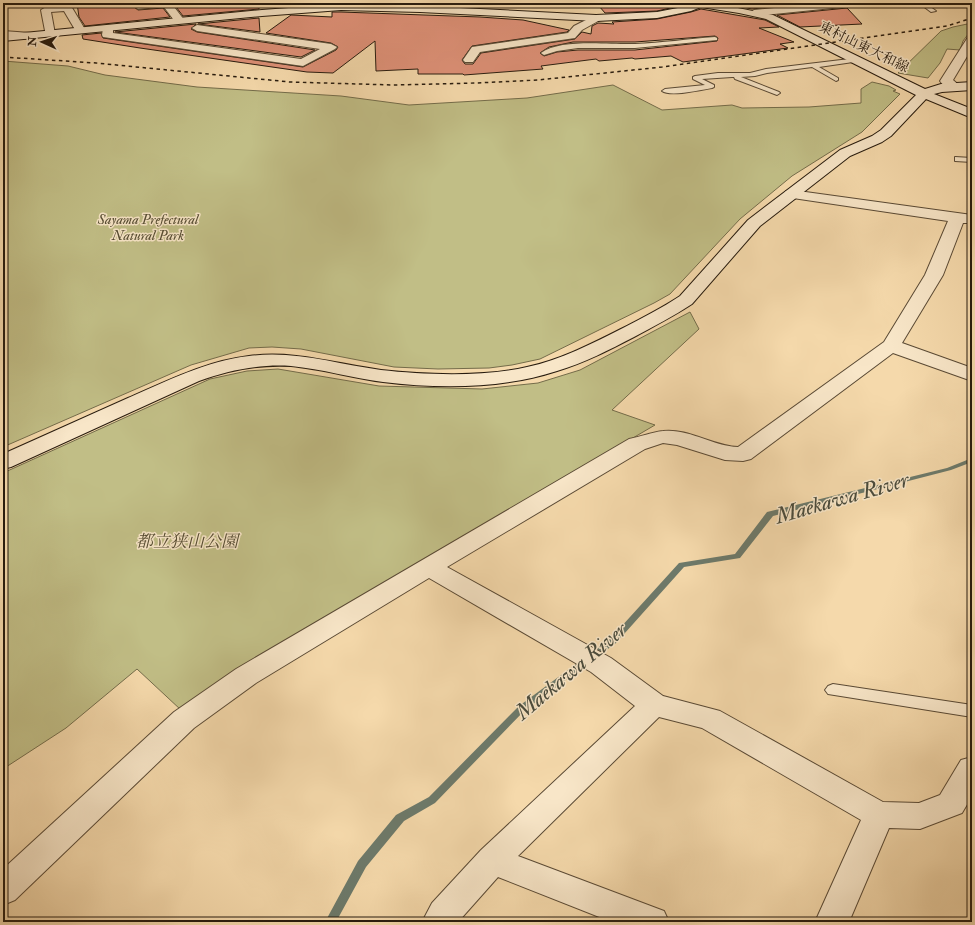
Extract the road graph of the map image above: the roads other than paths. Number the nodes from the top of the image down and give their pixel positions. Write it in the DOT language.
graph roads {
  1 [pos="697,3"];
  2 [pos="852,3"];
  3 [pos="922,3"];
  4 [pos="167,4"];
  5 [pos="364,5"];
  6 [pos="138,7"];
  7 [pos="753,8"];
  8 [pos="933,11"];
  9 [pos="596,15"];
  10 [pos="218,17"];
  11 [pos="180,21"];
  12 [pos="108,28"];
  13 [pos="81,31"];
  14 [pos="190,31"];
  15 [pos="3,34"];
  16 [pos="50,34"];
  17 [pos="31,36"];
  18 [pos="3,38"];
  19 [pos="714,39"];
  20 [pos="972,39"];
  21 [pos="574,41"];
  22 [pos="163,43"];
  23 [pos="544,53"];
  24 [pos="469,60"];
  25 [pos="858,60"];
  26 [pos="814,66"];
  27 [pos="727,74"];
  28 [pos="836,79"];
  29 [pos="972,86"];
  30 [pos="955,87"];
  31 [pos="665,91"];
  32 [pos="777,92"];
  33 [pos="925,93"];
  34 [pos="972,114"];
  35 [pos="958,159"];
  36 [pos="972,160"];
  37 [pos="791,194"];
  38 [pos="964,218"];
  39 [pos="891,346"];
  40 [pos="972,375"];
  41 [pos="3,462"];
  42 [pos="430,568"];
  43 [pos="833,690"];
  44 [pos="654,705"];
  45 [pos="972,711"];
  46 [pos="972,769"];
  47 [pos="879,815"];
  48 [pos="492,860"];
  49 [pos="3,890"];
  50 [pos="644,921"];
  51 [pos="439,922"];
  52 [pos="832,922"];
  1 -- 7 [label="street, 東村山東大和線"];
  1 -- 9 [label="street"];
  2 -- 7 [label="street"];
  3 -- 8 [label="lane"];
  4 -- 6 [label="lane"];
  4 -- 11 [label="street"];
  5 -- 9 [label="street"];
  5 -- 10 [label="street"];
  7 -- 25 [label="street, 東村山東大和線"];
  9 -- 21 [label="street"];
  10 -- 11 [label="street"];
  10 -- 14 [label="street"];
  11 -- 12 [label="street"];
  12 -- 13 [label="street"];
  12 -- 22 [label="street"];
  13 -- 16 [label="street"];
  13 -- 16 [label="street"];
  14 -- 22 [label="street"];
  14 -- 22 [label="street"];
  15 -- 17 [label="street"];
  16 -- 17 [label="street"];
  17 -- 18 [label="street"];
  19 -- 21 [label="lane"];
  20 -- 30 [label="street"];
  21 -- 23 [label="lane"];
  21 -- 24 [label="street"];
  25 -- 26 [label="lane"];
  25 -- 33 [label="street, 東村山東大和線"];
  26 -- 27 [label="lane"];
  26 -- 28 [label="lane"];
  27 -- 31 [label="lane"];
  27 -- 32 [label="lane"];
  29 -- 30 [label="street"];
  30 -- 33 [label="street"];
  33 -- 34 [label="street, 東村山東大和線"];
  33 -- 37 [label="street"];
  35 -- 36 [label="lane"];
  37 -- 38 [label="street"];
  37 -- 41 [label="street"];
  38 -- 39 [label="street"];
  39 -- 40 [label="street"];
  39 -- 42 [label="street"];
  42 -- 44 [label="street"];
  42 -- 49 [label="street"];
  43 -- 45 [label="lane"];
  44 -- 47 [label="street"];
  44 -- 48 [label="street"];
  46 -- 47 [label="street"];
  47 -- 52 [label="street"];
  48 -- 50 [label="street"];
  48 -- 51 [label="street"];
}
